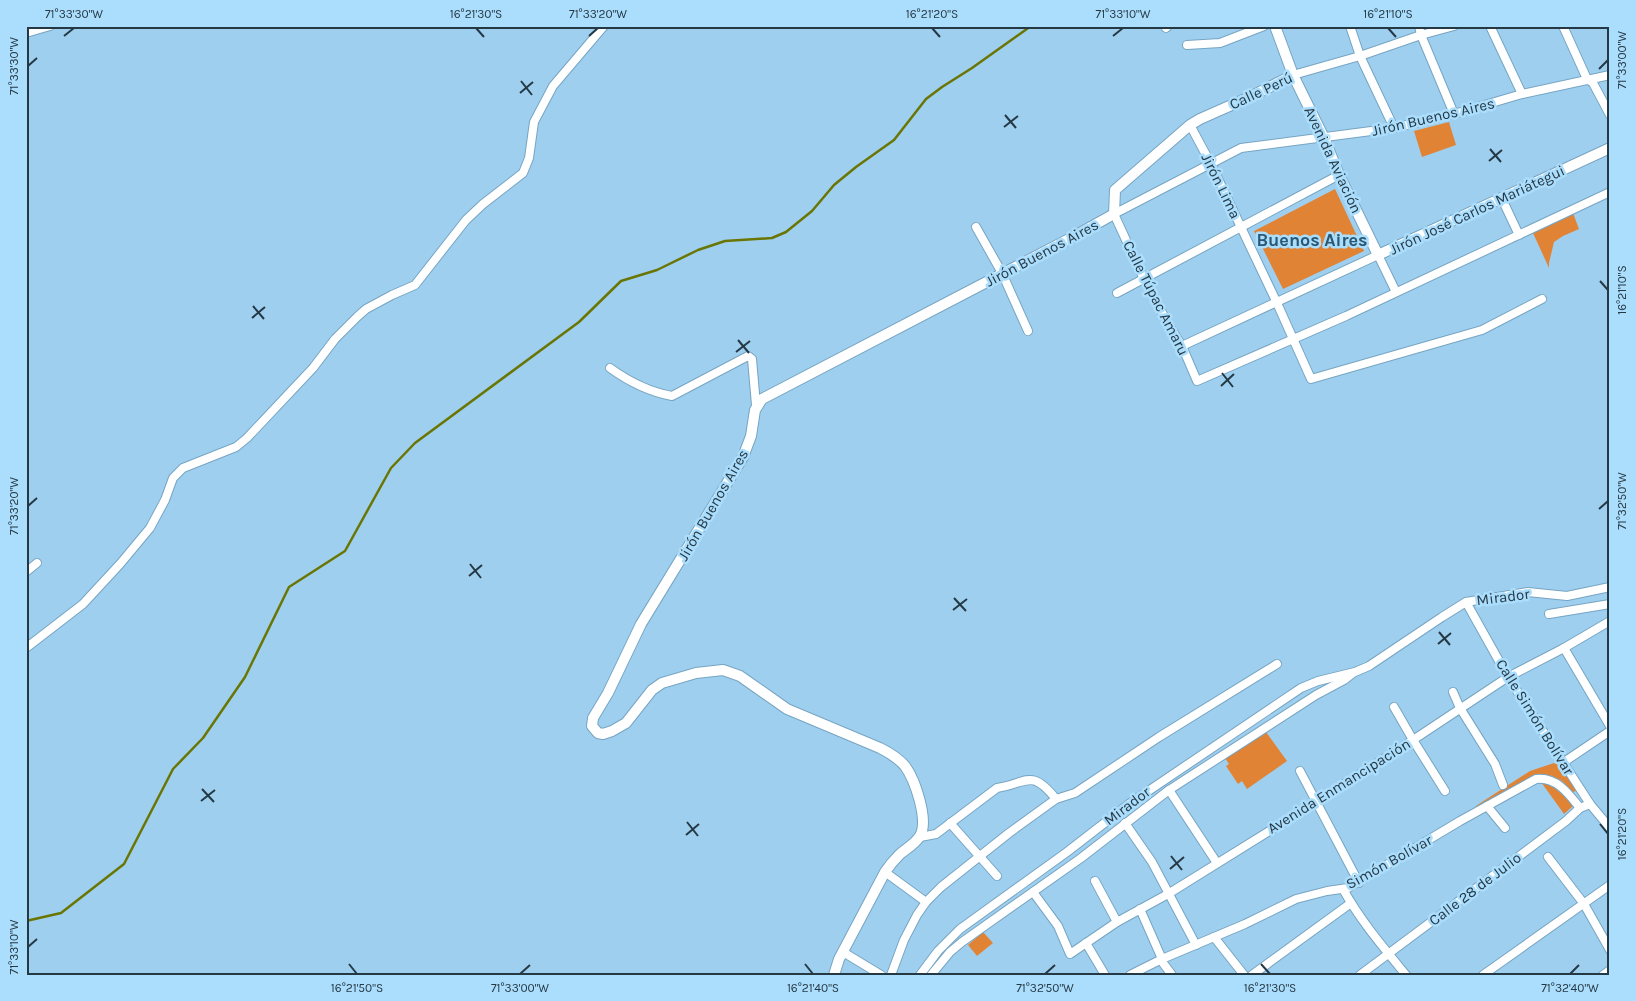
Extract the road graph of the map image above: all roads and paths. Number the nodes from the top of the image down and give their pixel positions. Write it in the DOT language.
graph roads {
  1 [pos="50,26"];
  2 [pos="604,26"];
  3 [pos="1264,26"];
  4 [pos="1275,26"];
  5 [pos="1350,26"];
  6 [pos="1419,26"];
  7 [pos="1454,26"];
  8 [pos="1490,26"];
  9 [pos="1563,26"];
  10 [pos="26,33"];
  11 [pos="1422,35"];
  12 [pos="1187,45"];
  13 [pos="1360,56"];
  14 [pos="1293,75"];
  15 [pos="1610,75"];
  16 [pos="1587,79"];
  17 [pos="1522,94"];
  18 [pos="1454,114"];
  19 [pos="1610,115"];
  20 [pos="1190,125"];
  21 [pos="1394,128"];
  22 [pos="1324,138"];
  23 [pos="1610,148"];
  24 [pos="1211,164"];
  25 [pos="1340,175"];
  26 [pos="1610,192"];
  27 [pos="1502,199"];
  28 [pos="1114,214"];
  29 [pos="976,227"];
  30 [pos="1241,228"];
  31 [pos="1519,234"];
  32 [pos="1378,256"];
  33 [pos="1002,273"];
  34 [pos="1144,279"];
  35 [pos="1396,292"];
  36 [pos="1117,293"];
  37 [pos="1542,298"];
  38 [pos="1277,302"];
  39 [pos="1028,331"];
  40 [pos="1294,339"];
  41 [pos="1182,346"];
  42 [pos="610,368"];
  43 [pos="756,405"];
  44 [pos="37,563"];
  45 [pos="26,572"];
  46 [pos="1610,587"];
  47 [pos="1466,602"];
  48 [pos="1610,604"];
  49 [pos="1549,614"];
  50 [pos="1610,621"];
  51 [pos="26,648"];
  52 [pos="1564,648"];
  53 [pos="1277,664"];
  54 [pos="1355,672"];
  55 [pos="1508,676"];
  56 [pos="1453,692"];
  57 [pos="1394,707"];
  58 [pos="1460,708"];
  59 [pos="1610,726"];
  60 [pos="1610,731"];
  61 [pos="1413,740"];
  62 [pos="1564,762"];
  63 [pos="1300,771"];
  64 [pos="1503,784"];
  65 [pos="1169,790"];
  66 [pos="1444,791"];
  67 [pos="1056,799"];
  68 [pos="1316,802"];
  69 [pos="1590,804"];
  70 [pos="1488,806"];
  71 [pos="1580,808"];
  72 [pos="1125,823"];
  73 [pos="950,824"];
  74 [pos="1505,828"];
  75 [pos="1610,828"];
  76 [pos="920,836"];
  77 [pos="980,856"];
  78 [pos="1548,857"];
  79 [pos="1217,863"];
  80 [pos="884,872"];
  81 [pos="997,876"];
  82 [pos="1095,881"];
  83 [pos="1359,883"];
  84 [pos="1610,885"];
  85 [pos="1343,889"];
  86 [pos="1034,892"];
  87 [pos="1168,894"];
  88 [pos="926,902"];
  89 [pos="1350,903"];
  90 [pos="1584,904"];
  91 [pos="1140,909"];
  92 [pos="1117,922"];
  93 [pos="1214,937"];
  94 [pos="1086,943"];
  95 [pos="1196,945"];
  96 [pos="1610,950"];
  97 [pos="843,952"];
  98 [pos="1388,955"];
  99 [pos="1162,959"];
  100 [pos="1610,970"];
  101 [pos="834,975"];
  102 [pos="881,975"];
  103 [pos="891,975"];
  104 [pos="920,975"];
  105 [pos="930,975"];
  106 [pos="1105,975"];
  107 [pos="1130,975"];
  108 [pos="1172,975"];
  109 [pos="1244,975"];
  110 [pos="1252,975"];
  111 [pos="1360,975"];
  112 [pos="1406,975"];
  113 [pos="1483,975"];
  114 [pos="1603,975"];
  1 -- 10 [label="street"];
  2 -- 51 [label="street"];
  3 -- 12 [label="street"];
  4 -- 14 [label="street, Avenida Aviación"];
  5 -- 13 [label="street"];
  6 -- 11 [label="street"];
  7 -- 11 [label="street, Calle Perú"];
  8 -- 17 [label="street"];
  9 -- 16 [label="street"];
  11 -- 13 [label="street, Calle Perú"];
  11 -- 18 [label="street"];
  13 -- 14 [label="street, Calle Perú"];
  13 -- 21 [label="street"];
  14 -- 20 [label="street, Calle Perú"];
  14 -- 22 [label="street, Avenida Aviación"];
  15 -- 16 [label="street, Jirón Buenos Aires"];
  16 -- 17 [label="street, Jirón Buenos Aires"];
  16 -- 19 [label="street"];
  17 -- 18 [label="street, Jirón Buenos Aires"];
  18 -- 21 [label="street, Jirón Buenos Aires"];
  20 -- 24 [label="street, Jirón Lima"];
  20 -- 28 [label="street, Calle Perú"];
  21 -- 22 [label="street, Jirón Buenos Aires"];
  22 -- 24 [label="street, Jirón Buenos Aires"];
  22 -- 25 [label="street, Avenida Aviación"];
  23 -- 27 [label="street, Jirón José Carlos Mariátegui"];
  24 -- 28 [label="street, Jirón Buenos Aires"];
  24 -- 30 [label="street, Jirón Lima"];
  25 -- 30 [label="street"];
  25 -- 32 [label="street, Avenida Aviación"];
  26 -- 31 [label="street"];
  27 -- 31 [label="street"];
  27 -- 32 [label="street, Jirón José Carlos Mariátegui"];
  28 -- 33 [label="street, Jirón Buenos Aires"];
  28 -- 34 [label="street, Calle Túpac Amaru"];
  29 -- 33 [label="street"];
  30 -- 34 [label="street"];
  30 -- 38 [label="street, Jirón Lima"];
  31 -- 35 [label="street"];
  32 -- 35 [label="street, Avenida Aviación"];
  32 -- 38 [label="street, Jirón José Carlos Mariátegui"];
  33 -- 39 [label="street"];
  33 -- 43 [label="street, Jirón Buenos Aires"];
  34 -- 36 [label="street"];
  34 -- 41 [label="street, Calle Túpac Amaru"];
  35 -- 40 [label="street"];
  37 -- 40 [label="street, Jirón Lima"];
  38 -- 40 [label="street, Jirón Lima"];
  38 -- 41 [label="street, Jirón José Carlos Mariátegui"];
  40 -- 41 [label="street, Calle Túpac Amaru"];
  42 -- 43 [label="street"];
  43 -- 76 [label="street, Jirón Buenos Aires"];
  44 -- 45 [label="street"];
  46 -- 47 [label="street, Mirador"];
  47 -- 54 [label="street, Mirador"];
  47 -- 55 [label="street, Calle Simón Bolívar"];
  48 -- 49 [label="street"];
  50 -- 52 [label="street, Avenida Enmancipación"];
  52 -- 55 [label="street, Avenida Enmancipación"];
  52 -- 59 [label="street"];
  53 -- 67 [label="street"];
  54 -- 65 [label="street, Mirador"];
  54 -- 104 [label="street, Mirador"];
  55 -- 58 [label="street, Avenida Enmancipación"];
  55 -- 62 [label="street, Calle Simón Bolívar"];
  56 -- 58 [label="street"];
  57 -- 61 [label="street"];
  58 -- 61 [label="street, Avenida Enmancipación"];
  58 -- 64 [label="street"];
  60 -- 62 [label="street"];
  61 -- 66 [label="street"];
  61 -- 68 [label="street, Avenida Enmancipación"];
  62 -- 69 [label="street, Calle Simón Bolívar"];
  63 -- 68 [label="street"];
  65 -- 72 [label="street, Mirador"];
  65 -- 79 [label="street"];
  67 -- 73 [label="street"];
  67 -- 77 [label="street"];
  68 -- 79 [label="street, Avenida Enmancipación"];
  68 -- 83 [label="street"];
  69 -- 71 [label="street, Calle 28 de Julio"];
  69 -- 75 [label="street, Calle Simón Bolívar"];
  70 -- 71 [label="street, Simón Bolívar"];
  70 -- 74 [label="street"];
  70 -- 83 [label="street, Simón Bolívar"];
  71 -- 98 [label="street, Calle 28 de Julio"];
  72 -- 86 [label="street, Mirador"];
  72 -- 87 [label="street"];
  73 -- 76 [label="street"];
  73 -- 77 [label="street"];
  76 -- 80 [label="street"];
  77 -- 81 [label="street"];
  77 -- 88 [label="street"];
  78 -- 90 [label="street"];
  79 -- 87 [label="street, Avenida Enmancipación"];
  80 -- 88 [label="street"];
  80 -- 97 [label="street"];
  82 -- 92 [label="street"];
  83 -- 85 [label="street, Simón Bolívar"];
  84 -- 90 [label="street"];
  85 -- 89 [label="street"];
  85 -- 93 [label="street, Simón Bolívar"];
  86 -- 94 [label="street, Avenida Enmancipación"];
  86 -- 105 [label="street, Mirador"];
  87 -- 91 [label="street, Avenida Enmancipación"];
  87 -- 95 [label="street"];
  88 -- 103 [label="street"];
  89 -- 98 [label="street"];
  89 -- 110 [label="street"];
  90 -- 96 [label="street"];
  90 -- 113 [label="street"];
  91 -- 92 [label="street, Avenida Enmancipación"];
  91 -- 99 [label="street"];
  92 -- 94 [label="street, Avenida Enmancipación"];
  93 -- 95 [label="street, Simón Bolívar"];
  93 -- 109 [label="street"];
  94 -- 106 [label="street"];
  95 -- 99 [label="street, Simón Bolívar"];
  97 -- 101 [label="street"];
  97 -- 102 [label="street"];
  98 -- 111 [label="street, Calle 28 de Julio"];
  98 -- 112 [label="street"];
  99 -- 107 [label="street, Simón Bolívar"];
  99 -- 108 [label="street"];
  100 -- 114 [label="street"];
}
